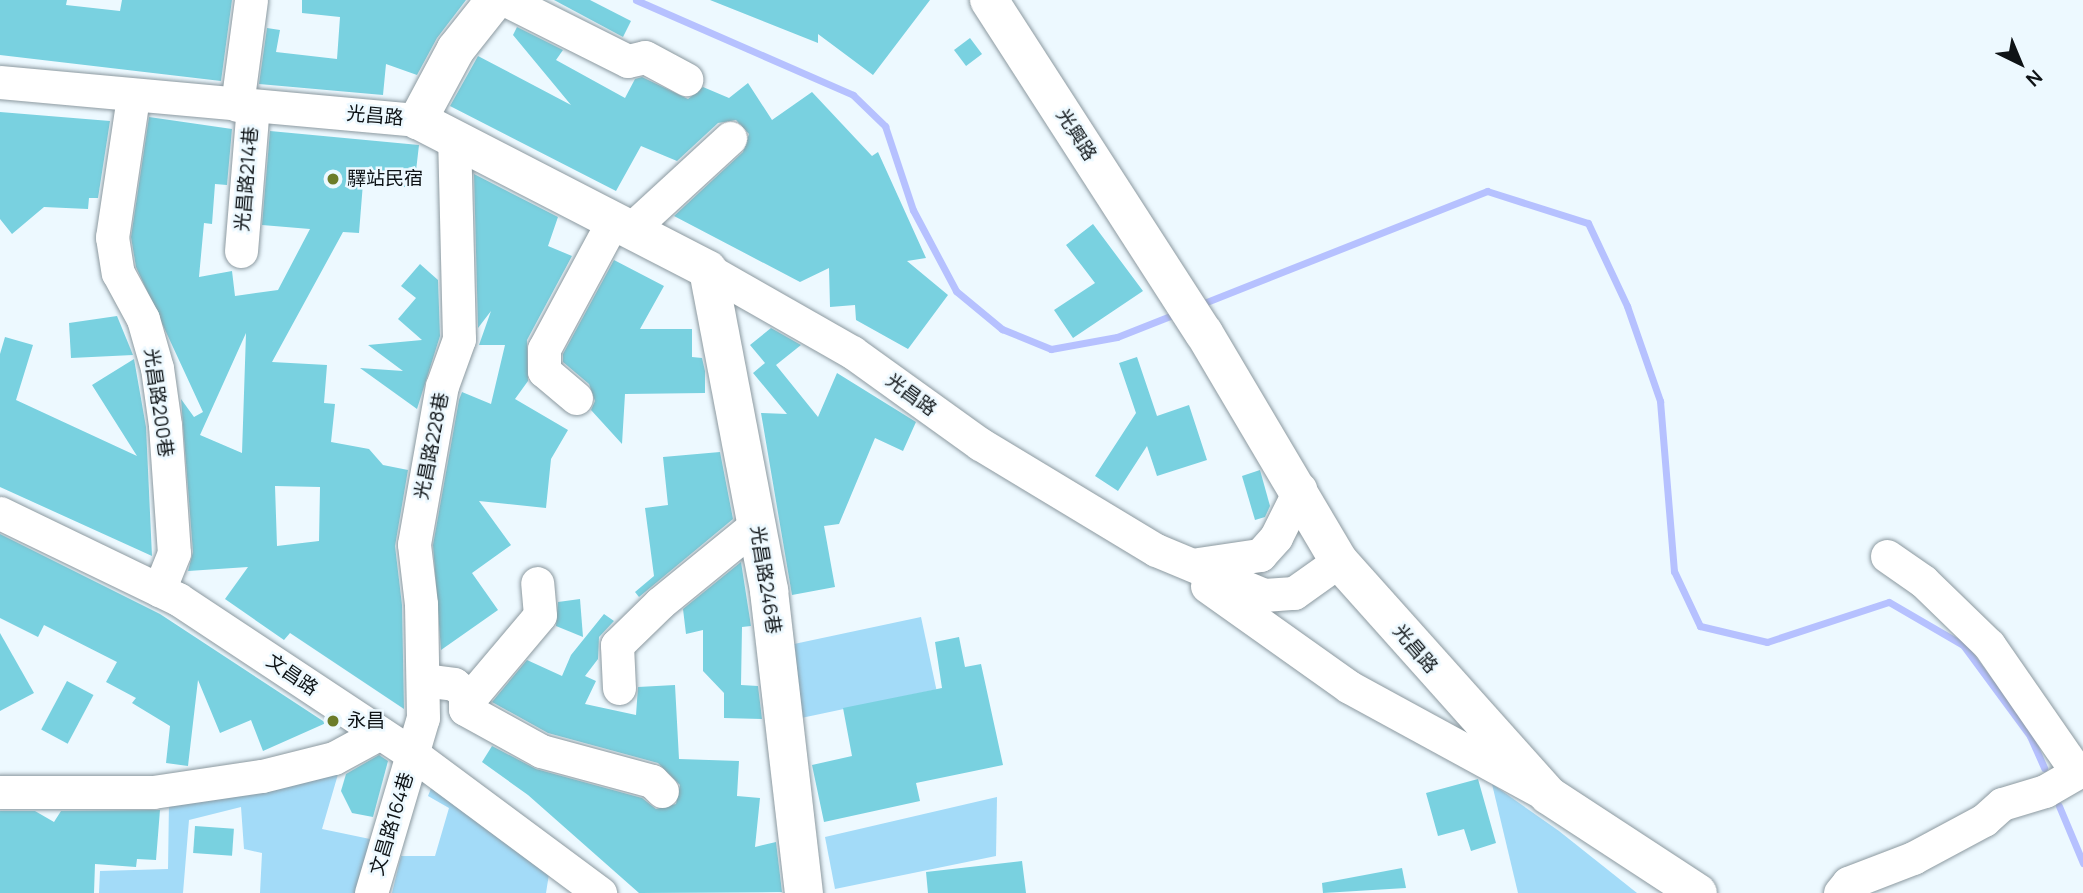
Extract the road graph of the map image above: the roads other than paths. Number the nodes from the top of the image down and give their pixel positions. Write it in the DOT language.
graph roads {
  1 [pos="251,0"];
  2 [pos="495,0"];
  3 [pos="506,0"];
  4 [pos="989,0"];
  5 [pos="686,79"];
  6 [pos="0,82"];
  7 [pos="133,97"];
  8 [pos="245,106"];
  9 [pos="418,120"];
  10 [pos="730,138"];
  11 [pos="454,139"];
  12 [pos="622,225"];
  13 [pos="241,251"];
  14 [pos="708,270"];
  15 [pos="576,398"];
  16 [pos="1300,489"];
  17 [pos="0,513"];
  18 [pos="757,524"];
  19 [pos="1156,550"];
  20 [pos="1888,556"];
  21 [pos="1339,561"];
  22 [pos="537,583"];
  23 [pos="159,590"];
  24 [pos="423,680"];
  25 [pos="619,688"];
  26 [pos="465,693"];
  27 [pos="380,733"];
  28 [pos="414,755"];
  29 [pos="2080,771"];
  30 [pos="662,791"];
  31 [pos="0,792"];
  32 [pos="1548,795"];
  33 [pos="371,893"];
  34 [pos="600,893"];
  35 [pos="804,893"];
  36 [pos="1698,893"];
  37 [pos="1840,893"];
  1 -- 8 [label="street, 光昌路214巷"];
  2 -- 9 [label="main road"];
  3 -- 5 [label="street"];
  4 -- 16 [label="main road, 光興路"];
  6 -- 7 [label="street, 光昌路"];
  7 -- 8 [label="street, 光昌路"];
  7 -- 23 [label="street, 光昌路200巷"];
  8 -- 9 [label="street, 光昌路"];
  8 -- 13 [label="street, 光昌路214巷"];
  9 -- 11 [label="main road, 光昌路"];
  10 -- 12 [label="street"];
  11 -- 12 [label="main road, 光昌路"];
  11 -- 24 [label="street, 光昌路228巷"];
  12 -- 14 [label="main road, 光昌路"];
  12 -- 15 [label="street"];
  14 -- 18 [label="main road, 光昌路246巷"];
  14 -- 19 [label="street, 光昌路"];
  16 -- 19 [label="street"];
  16 -- 21 [label="main road"];
  17 -- 23 [label="street, 文昌路"];
  18 -- 25 [label="street"];
  18 -- 35 [label="main road, 光昌路246巷"];
  19 -- 21 [label="street, 光昌路"];
  19 -- 32 [label="street"];
  20 -- 29 [label="street"];
  21 -- 32 [label="main road, 光昌路"];
  22 -- 26 [label="street"];
  23 -- 27 [label="street, 文昌路"];
  24 -- 26 [label="street"];
  24 -- 28 [label="street, 光昌路228巷"];
  26 -- 30 [label="street"];
  27 -- 28 [label="street, 文昌路"];
  27 -- 31 [label="street"];
  28 -- 33 [label="street, 文昌路164巷"];
  28 -- 34 [label="street, 文昌路"];
  29 -- 37 [label="street"];
  32 -- 36 [label="main road, 光昌路"];
}
